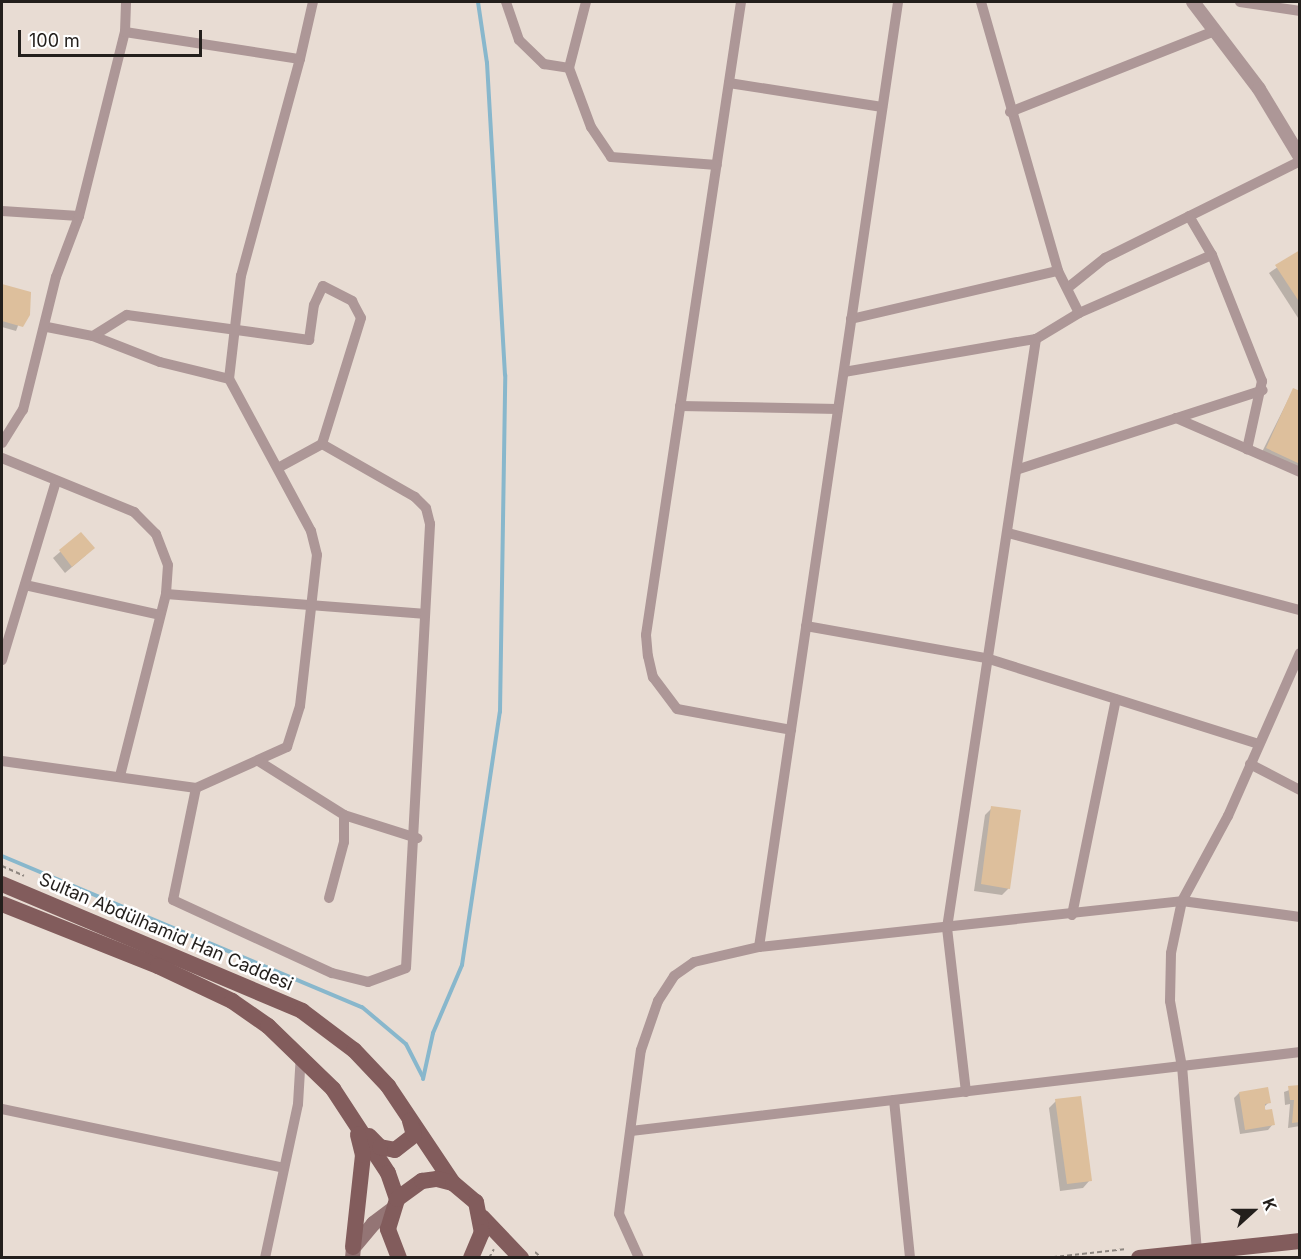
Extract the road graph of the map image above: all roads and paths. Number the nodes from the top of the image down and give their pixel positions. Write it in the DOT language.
graph roads {
  1 [pos="126,2"];
  2 [pos="313,2"];
  3 [pos="506,2"];
  4 [pos="586,2"];
  5 [pos="741,2"];
  6 [pos="898,2"];
  7 [pos="981,2"];
  8 [pos="1193,2"];
  9 [pos="1240,2"];
  10 [pos="1299,10"];
  11 [pos="1215,31"];
  12 [pos="125,32"];
  13 [pos="300,59"];
  14 [pos="569,68"];
  15 [pos="729,83"];
  16 [pos="882,107"];
  17 [pos="1010,112"];
  18 [pos="1295,143"];
  19 [pos="1299,157"];
  20 [pos="1299,161"];
  21 [pos="717,165"];
  22 [pos="2,211"];
  23 [pos="79,216"];
  24 [pos="1189,216"];
  25 [pos="1212,255"];
  26 [pos="1058,271"];
  27 [pos="1070,286"];
  28 [pos="1079,313"];
  29 [pos="851,319"];
  30 [pos="47,327"];
  31 [pos="230,332"];
  32 [pos="93,336"];
  33 [pos="1036,339"];
  34 [pos="844,372"];
  35 [pos="229,379"];
  36 [pos="1263,390"];
  37 [pos="680,406"];
  38 [pos="838,409"];
  39 [pos="1176,418"];
  40 [pos="2,443"];
  41 [pos="322,444"];
  42 [pos="1248,449"];
  43 [pos="2,458"];
  44 [pos="278,468"];
  45 [pos="1018,469"];
  46 [pos="1299,472"];
  47 [pos="56,481"];
  48 [pos="1008,532"];
  49 [pos="26,585"];
  50 [pos="166,594"];
  51 [pos="312,606"];
  52 [pos="1299,610"];
  53 [pos="423,614"];
  54 [pos="160,615"];
  55 [pos="806,626"];
  56 [pos="1299,653"];
  57 [pos="986,658"];
  58 [pos="2,660"];
  59 [pos="1296,668"];
  60 [pos="1116,699"];
  61 [pos="791,730"];
  62 [pos="1258,744"];
  63 [pos="2,761"];
  64 [pos="260,762"];
  65 [pos="1250,764"];
  66 [pos="120,776"];
  67 [pos="196,788"];
  68 [pos="1299,790"];
  69 [pos="344,815"];
  70 [pos="417,838"];
  71 [pos="2,884"];
  72 [pos="329,898"];
  73 [pos="1182,901"];
  74 [pos="2,904"];
  75 [pos="1072,915"];
  76 [pos="1299,917"];
  77 [pos="947,928"];
  78 [pos="759,948"];
  79 [pos="1299,1052"];
  80 [pos="301,1054"];
  81 [pos="1182,1066"];
  82 [pos="966,1092"];
  83 [pos="894,1100"];
  84 [pos="2,1109"];
  85 [pos="410,1119"];
  86 [pos="354,1120"];
  87 [pos="631,1131"];
  88 [pos="284,1168"];
  89 [pos="453,1183"];
  90 [pos="395,1204"];
  91 [pos="482,1217"];
  92 [pos="1299,1241"];
  93 [pos="353,1252"];
  94 [pos="1197,1252"];
  95 [pos="265,1257"];
  96 [pos="399,1257"];
  97 [pos="471,1257"];
  98 [pos="521,1257"];
  99 [pos="639,1257"];
  100 [pos="910,1257"];
  101 [pos="1139,1257"];
  1 -- 12 [label="street"];
  2 -- 13 [label="street"];
  3 -- 14 [label="street"];
  4 -- 14 [label="street"];
  5 -- 15 [label="street"];
  6 -- 16 [label="street"];
  7 -- 17 [label="street"];
  8 -- 11 [label="street"];
  9 -- 10 [label="street"];
  11 -- 17 [label="street"];
  11 -- 18 [label="street"];
  12 -- 13 [label="street"];
  12 -- 23 [label="street"];
  13 -- 31 [label="street"];
  14 -- 21 [label="street"];
  15 -- 16 [label="street"];
  15 -- 21 [label="street"];
  16 -- 29 [label="street"];
  17 -- 26 [label="street"];
  18 -- 19 [label="street"];
  20 -- 24 [label="street"];
  21 -- 37 [label="street"];
  22 -- 23 [label="street"];
  23 -- 30 [label="street"];
  24 -- 25 [label="street"];
  24 -- 27 [label="street"];
  25 -- 28 [label="street"];
  25 -- 36 [label="street"];
  26 -- 27 [label="street"];
  26 -- 29 [label="street"];
  27 -- 28 [label="street"];
  28 -- 33 [label="street"];
  29 -- 34 [label="street"];
  30 -- 32 [label="street"];
  30 -- 40 [label="street"];
  31 -- 32 [label="street"];
  31 -- 35 [label="street"];
  31 -- 41 [label="street"];
  32 -- 35 [label="street"];
  33 -- 34 [label="street"];
  33 -- 45 [label="street"];
  34 -- 38 [label="street"];
  35 -- 44 [label="street"];
  36 -- 39 [label="street"];
  36 -- 42 [label="street"];
  37 -- 38 [label="street"];
  37 -- 61 [label="street"];
  38 -- 55 [label="street"];
  39 -- 42 [label="street"];
  39 -- 45 [label="street"];
  41 -- 44 [label="street"];
  41 -- 53 [label="street"];
  42 -- 46 [label="street"];
  43 -- 47 [label="street"];
  44 -- 51 [label="street"];
  45 -- 48 [label="street"];
  47 -- 49 [label="street"];
  47 -- 50 [label="street"];
  48 -- 52 [label="street"];
  48 -- 57 [label="street"];
  49 -- 54 [label="street"];
  49 -- 58 [label="street"];
  50 -- 51 [label="street"];
  50 -- 54 [label="street"];
  51 -- 53 [label="street"];
  51 -- 64 [label="street"];
  53 -- 70 [label="street"];
  54 -- 66 [label="street"];
  55 -- 57 [label="street"];
  55 -- 61 [label="street"];
  56 -- 59 [label="street"];
  57 -- 60 [label="street"];
  57 -- 77 [label="street"];
  59 -- 62 [label="street"];
  60 -- 62 [label="street"];
  60 -- 75 [label="street"];
  61 -- 78 [label="street"];
  62 -- 65 [label="street"];
  63 -- 66 [label="street"];
  64 -- 67 [label="street"];
  64 -- 69 [label="street"];
  65 -- 68 [label="street"];
  65 -- 73 [label="street"];
  66 -- 67 [label="street"];
  67 -- 70 [label="street"];
  69 -- 70 [label="street"];
  69 -- 72 [label="street"];
  71 -- 85 [label="main road, Sultan Abdülhamid Han Caddesi"];
  73 -- 75 [label="street"];
  73 -- 76 [label="street"];
  73 -- 81 [label="street"];
  74 -- 80 [label="main road, Sultan Abdülhamid Han Caddesi"];
  75 -- 77 [label="street"];
  77 -- 78 [label="street"];
  77 -- 82 [label="street"];
  78 -- 87 [label="street"];
  79 -- 81 [label="street"];
  80 -- 86 [label="main road, Sultan Abdülhamid Han Caddesi"];
  80 -- 88 [label="street"];
  81 -- 82 [label="street"];
  81 -- 94 [label="street"];
  82 -- 83 [label="street"];
  83 -- 87 [label="street"];
  83 -- 100 [label="street"];
  84 -- 88 [label="street"];
  85 -- 86 [label="main road"];
  85 -- 89 [label="main road, Sultan Abdülhamid Han Caddesi"];
  86 -- 90 [label="main road, Sultan Abdülhamid Han Caddesi"];
  86 -- 93 [label="main road"];
  87 -- 99 [label="street"];
  88 -- 95 [label="street"];
  89 -- 90 [label="main road"];
  89 -- 91 [label="main road, Sultan Abdülhamid Han Caddesi"];
  90 -- 93 [label="main road"];
  90 -- 96 [label="main road"];
  91 -- 97 [label="main road"];
  91 -- 98 [label="main road"];
  92 -- 94 [label="main road"];
  94 -- 101 [label="main road"];
}
